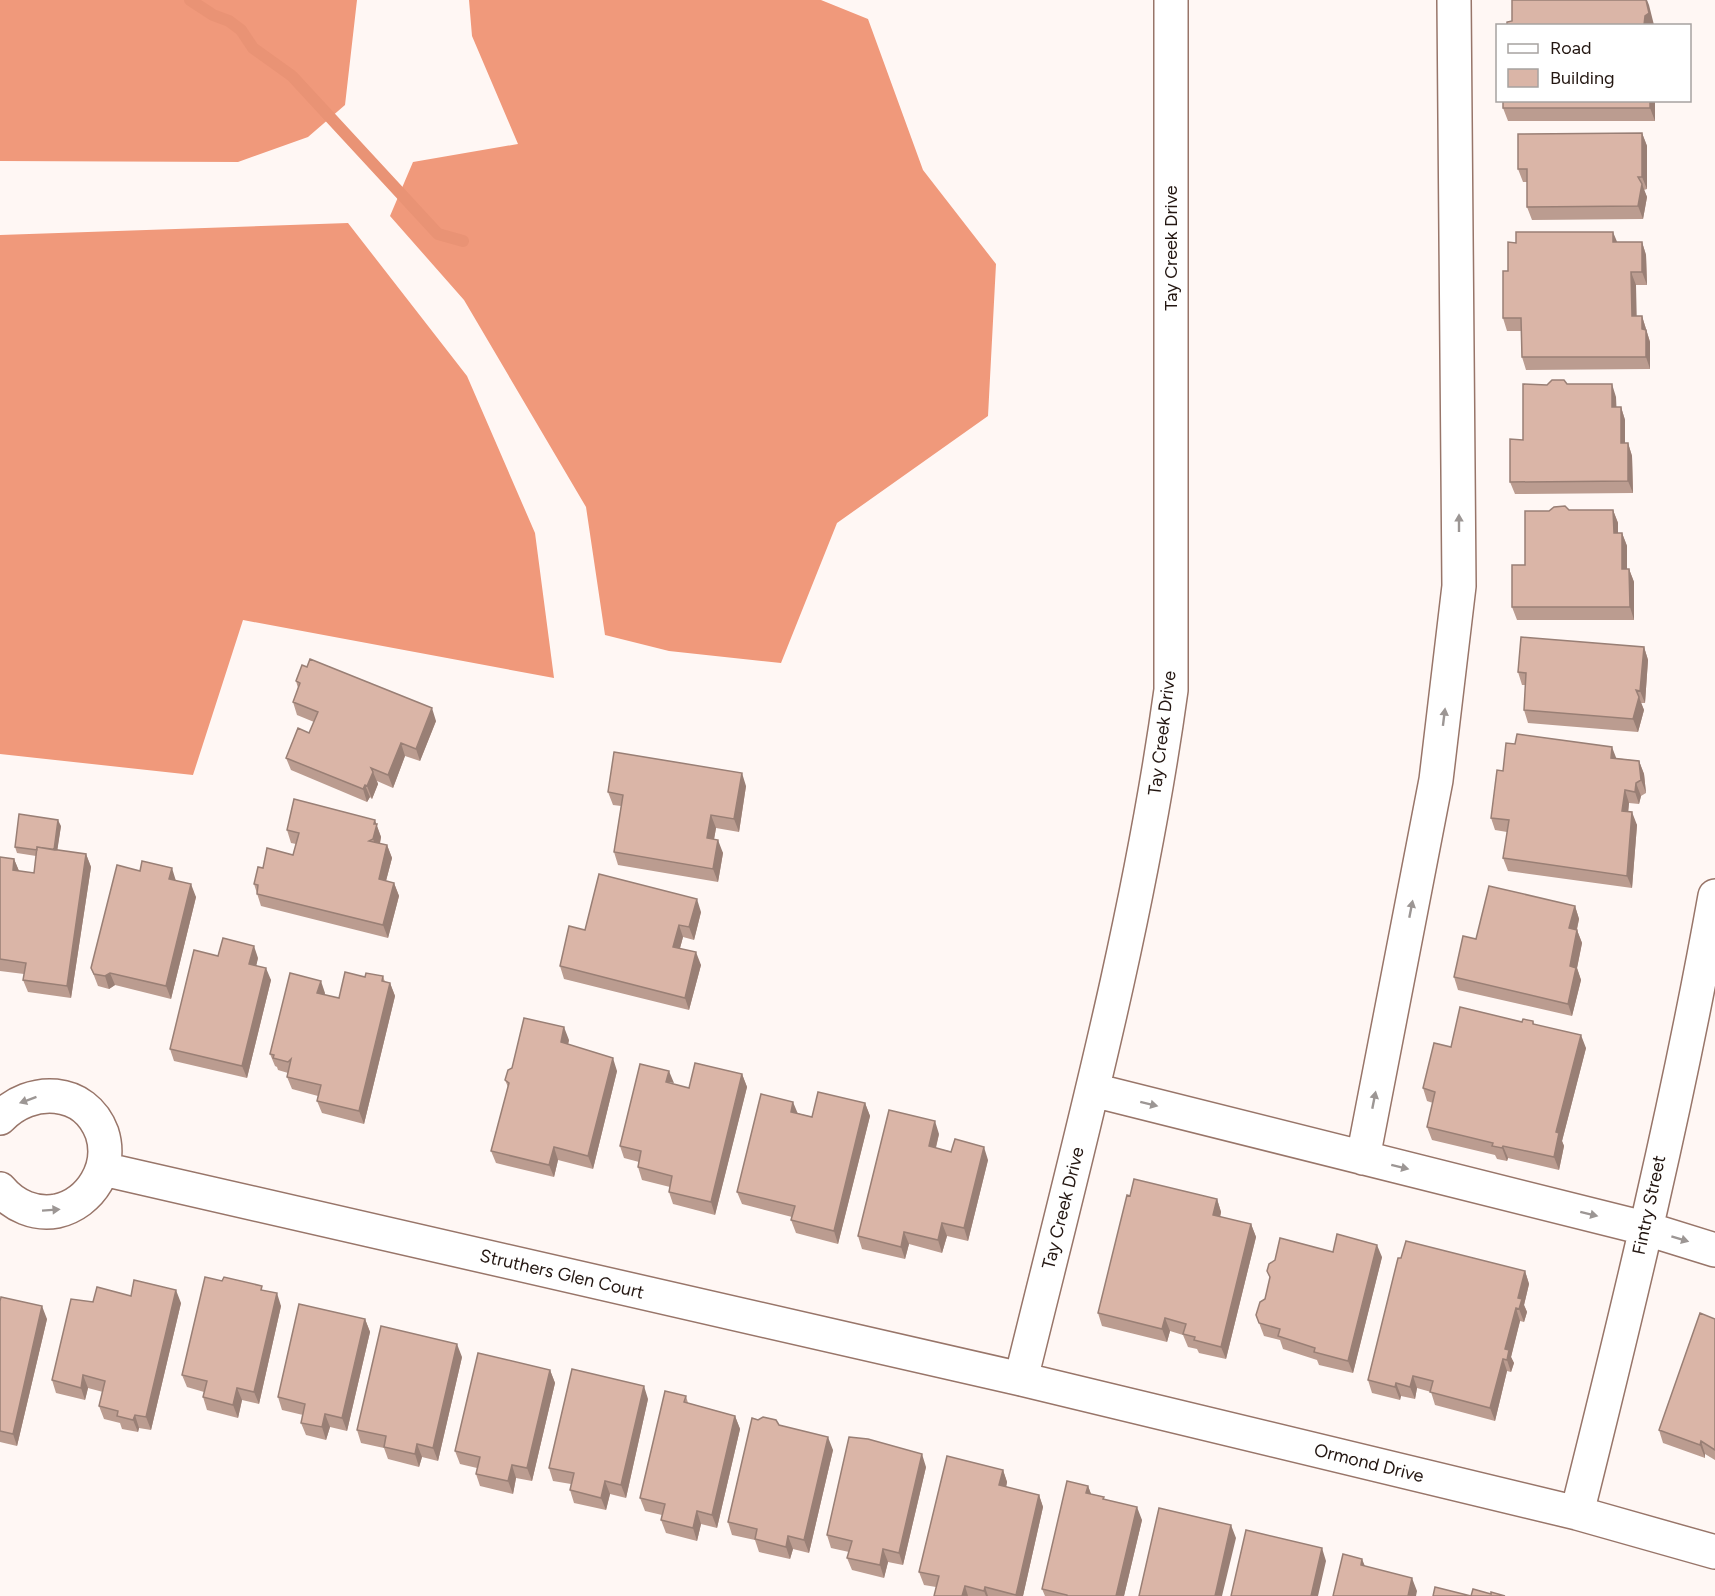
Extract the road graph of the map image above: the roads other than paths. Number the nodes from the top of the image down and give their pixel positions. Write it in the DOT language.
graph roads {
  1 [pos="1171,0"];
  2 [pos="1454,0"];
  3 [pos="1715,896"];
  4 [pos="1092,1090"];
  5 [pos="0,1118"];
  6 [pos="1363,1158"];
  7 [pos="103,1169"];
  8 [pos="0,1189"];
  9 [pos="1644,1228"];
  10 [pos="1715,1250"];
  11 [pos="1021,1379"];
  12 [pos="1577,1513"];
  13 [pos="1715,1552"];
  1 -- 4 [label="street, Tay Creek Drive"];
  6 -- 2 [label="street, one-way"];
  3 -- 9 [label="street, Fintry Street"];
  4 -- 6 [label="street, one-way"];
  4 -- 11 [label="street, Tay Creek Drive"];
  7 -- 5 [label="street, one-way"];
  6 -- 9 [label="street, one-way"];
  8 -- 7 [label="street, one-way"];
  7 -- 11 [label="street, Struthers Glen Court"];
  9 -- 10 [label="street, one-way"];
  9 -- 12 [label="street, Fintry Street"];
  11 -- 12 [label="street, Ormond Drive"];
  12 -- 13 [label="street, Ormond Drive"];
}
